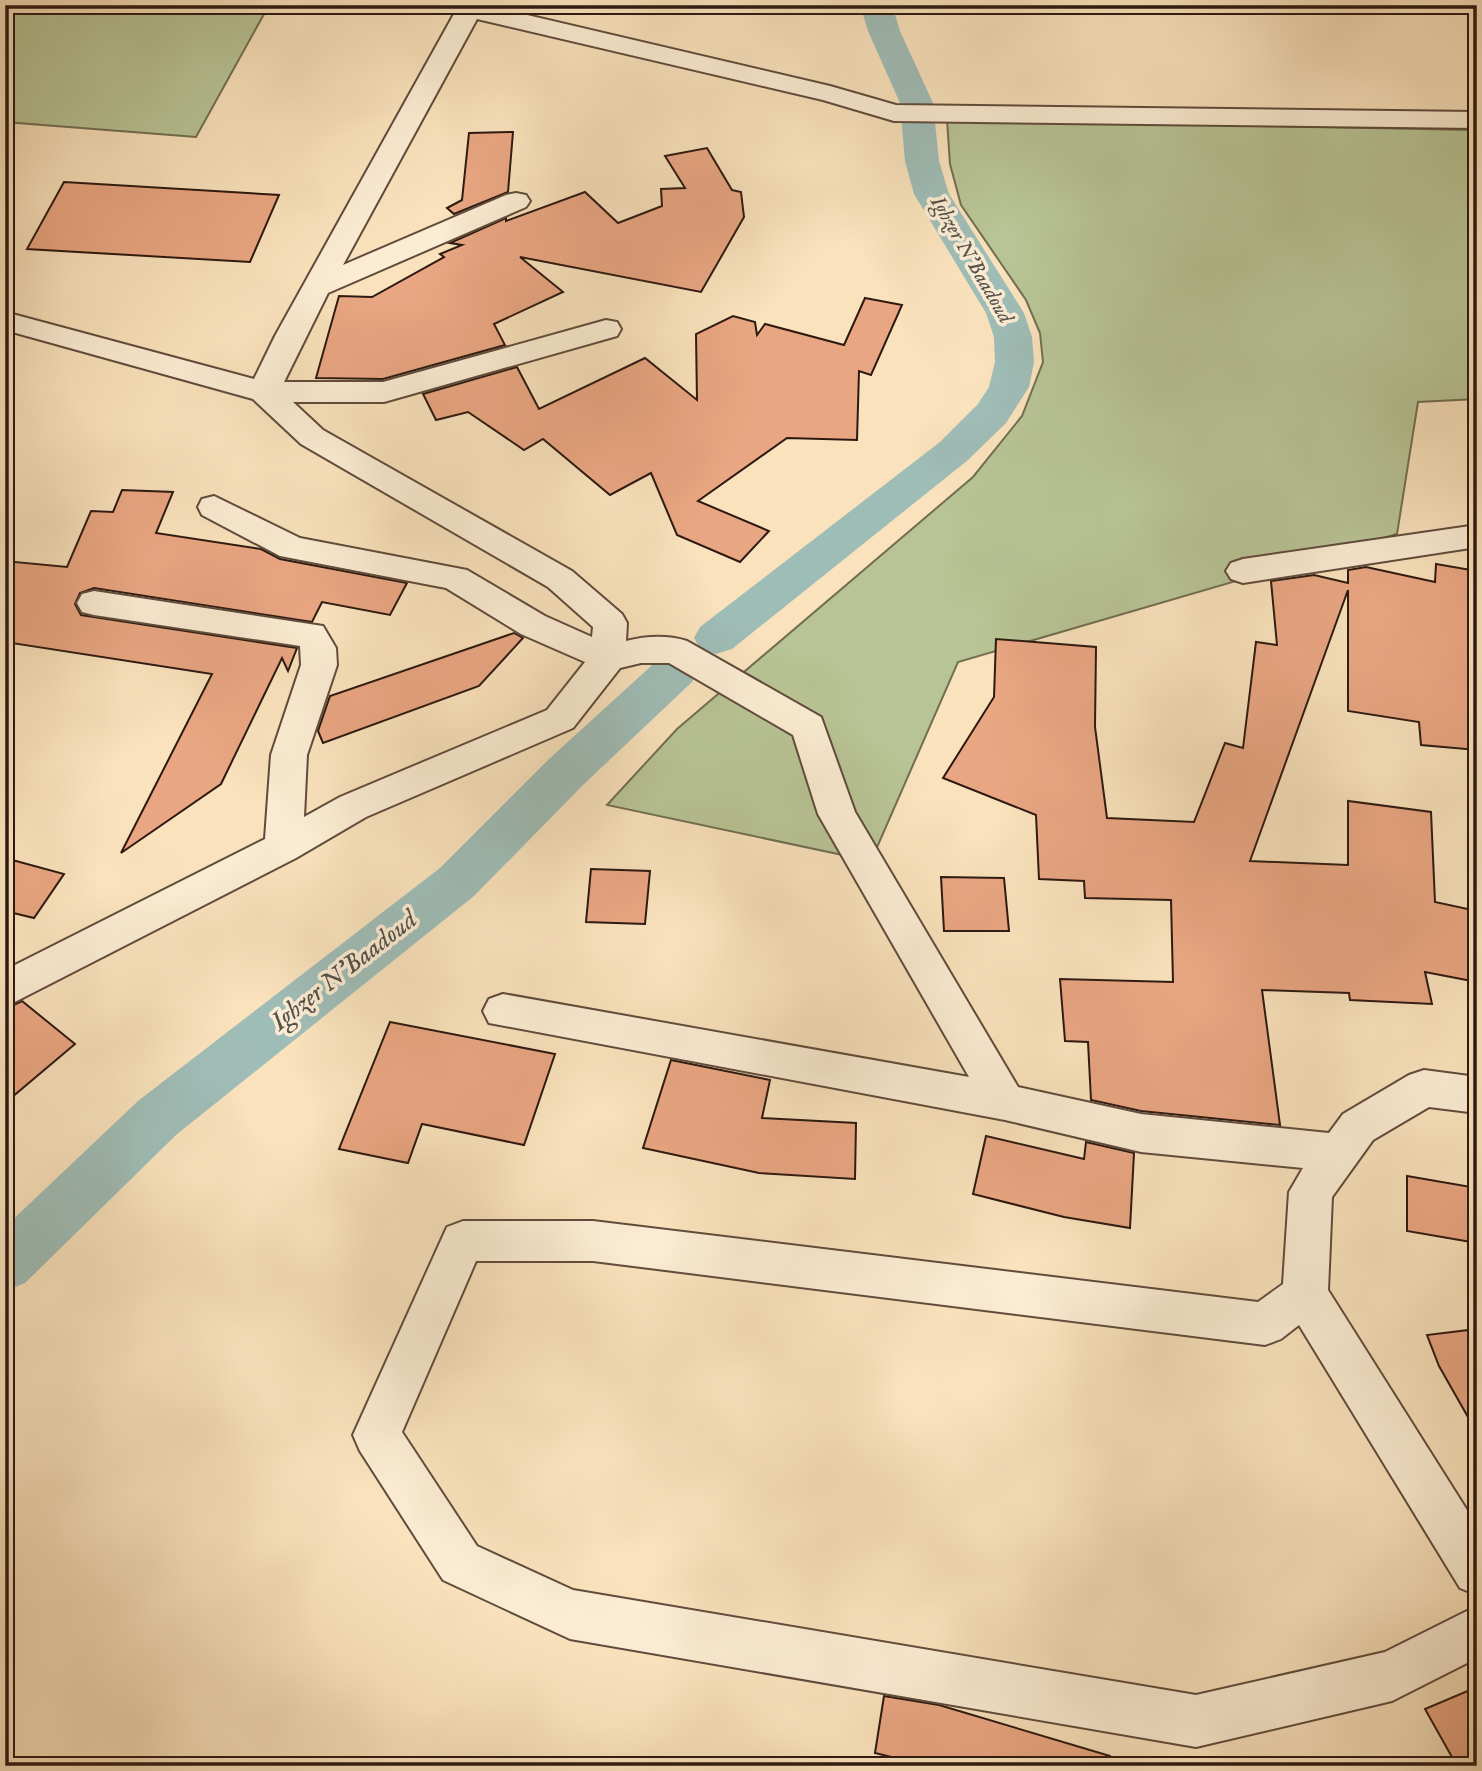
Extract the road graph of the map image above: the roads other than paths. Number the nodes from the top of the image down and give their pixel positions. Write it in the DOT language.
graph roads {
  1 [pos="471,8"];
  2 [pos="1477,120"];
  3 [pos="516,201"];
  4 [pos="318,287"];
  5 [pos="5,321"];
  6 [pos="606,329"];
  7 [pos="264,392"];
  8 [pos="214,508"];
  9 [pos="1477,536"];
  10 [pos="1243,571"];
  11 [pos="94,603"];
  12 [pos="608,658"];
  13 [pos="283,847"];
  14 [pos="5,990"];
  15 [pos="503,1011"];
  16 [pos="1477,1095"];
  17 [pos="1005,1102"];
  18 [pos="1339,1153"];
  19 [pos="1305,1294"];
  20 [pos="1477,1571"];
  21 [pos="1477,1631"];
  1 -- 2 [label="street"];
  1 -- 4 [label="street"];
  3 -- 4 [label="street"];
  4 -- 7 [label="street"];
  5 -- 7 [label="street"];
  6 -- 7 [label="street"];
  7 -- 12 [label="street"];
  8 -- 12 [label="street"];
  9 -- 10 [label="street"];
  11 -- 13 [label="street"];
  12 -- 13 [label="street"];
  12 -- 17 [label="street"];
  13 -- 14 [label="street"];
  15 -- 17 [label="street"];
  16 -- 18 [label="street"];
  17 -- 18 [label="street"];
  18 -- 19 [label="street"];
  19 -- 20 [label="street"];
  19 -- 21 [label="street"];
}
